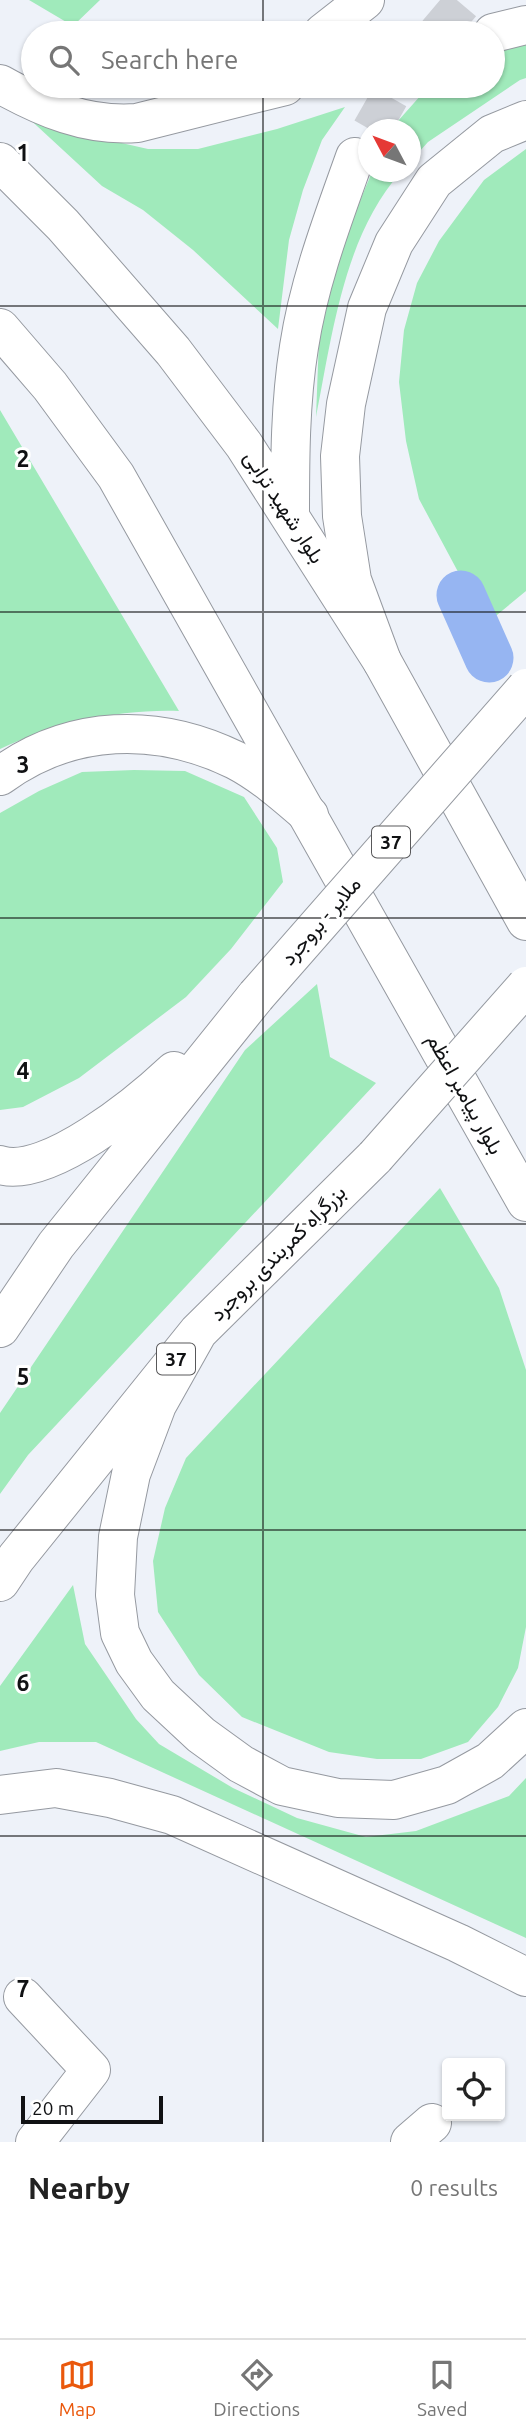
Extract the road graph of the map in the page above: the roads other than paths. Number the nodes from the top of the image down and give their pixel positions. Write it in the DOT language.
graph roads {
  1 [pos="365,0"];
  2 [pos="338,21"];
  3 [pos="526,25"];
  4 [pos="505,30"];
  5 [pos="0,84"];
  6 [pos="21,95"];
  7 [pos="26,98"];
  8 [pos="198,98"];
  9 [pos="237,98"];
  10 [pos="526,120"];
  11 [pos="136,123"];
  12 [pos="355,157"];
  13 [pos="0,162"];
  14 [pos="0,328"];
  15 [pos="290,517"];
  16 [pos="382,660"];
  17 [pos="526,687"];
  18 [pos="0,776"];
  19 [pos="309,815"];
  20 [pos="518,907"];
  21 [pos="526,986"];
  22 [pos="256,996"];
  23 [pos="0,1165"];
  24 [pos="526,1202"];
  25 [pos="0,1328"];
  26 [pos="198,1332"];
  27 [pos="0,1581"];
  28 [pos="526,1728"];
  29 [pos="0,1795"];
  30 [pos="526,1977"];
  31 [pos="23,1997"];
  32 [pos="35,2142"];
  1 -- 2 [label="main road"];
  3 -- 4 [label="main road"];
  5 -- 6 [label="main road"];
  7 -- 11 [label="main road"];
  8 -- 11 [label="main road"];
  9 -- 11 [label="main road"];
  10 -- 16 [label="main road"];
  12 -- 15 [label="main road"];
  13 -- 15 [label="main road, بلوار شهید ترابی"];
  14 -- 19 [label="main road"];
  15 -- 16 [label="main road, بلوار شهید ترابی"];
  16 -- 20 [label="main road, بلوار شهید ترابی"];
  17 -- 22 [label="main road, ملایر - بروجرد / 37, bridge"];
  18 -- 19 [label="main road"];
  19 -- 24 [label="main road, بلوار پیامبر اعظم"];
  21 -- 26 [label="main road, بزرگراه کمربندی بروجرد / 37, bridge"];
  22 -- 23 [label="main road"];
  22 -- 25 [label="main road, 37"];
  26 -- 27 [label="main road, بزرگراه کمربندی بروجرد / 37"];
  26 -- 28 [label="main road"];
  29 -- 30 [label="main road"];
  31 -- 32 [label="main road"];
}
